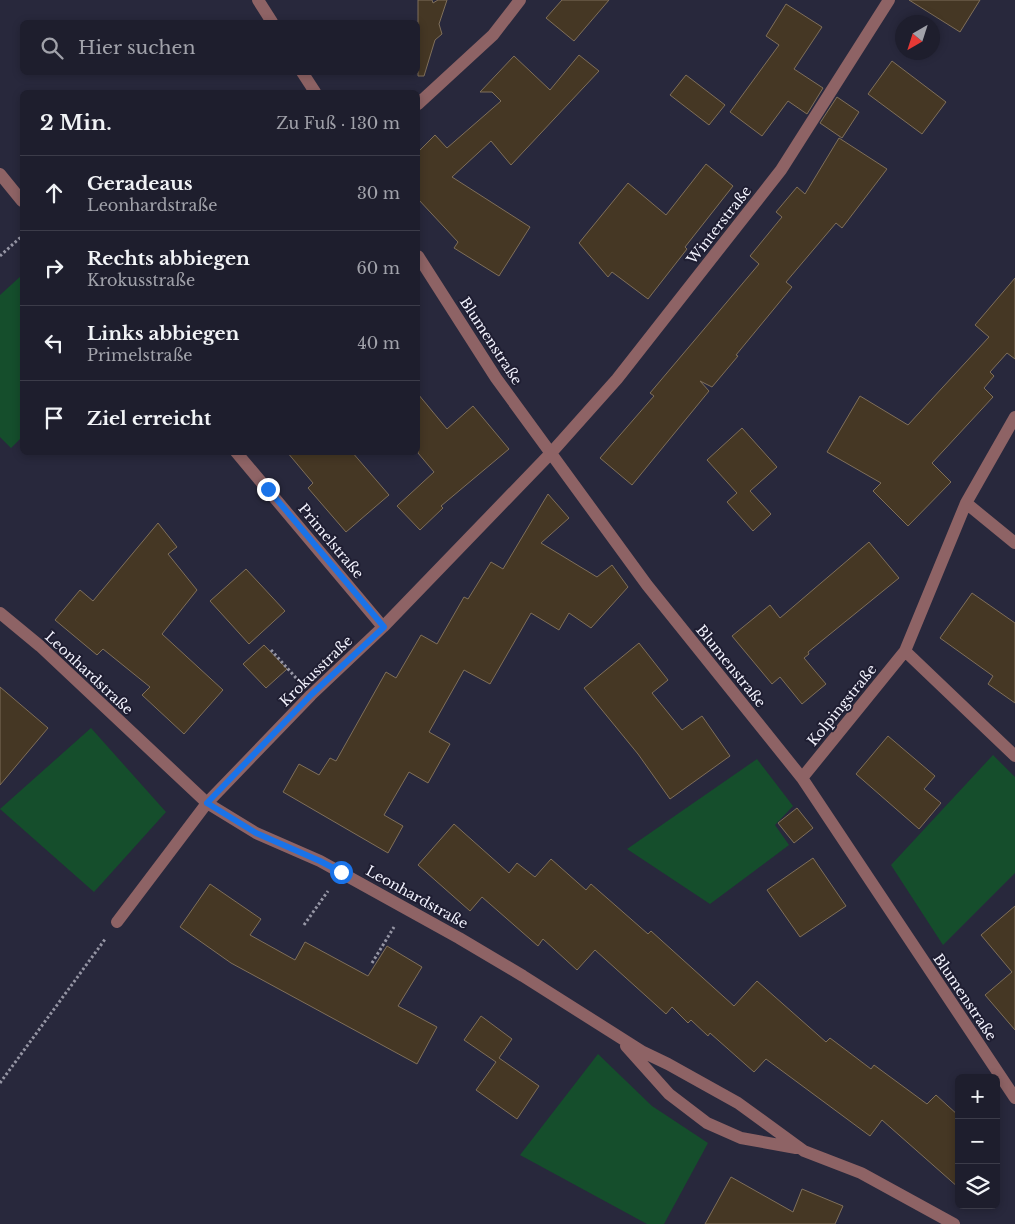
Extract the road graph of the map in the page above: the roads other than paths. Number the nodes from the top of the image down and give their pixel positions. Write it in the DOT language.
graph roads {
  1 [pos="258,0"];
  2 [pos="520,0"];
  3 [pos="889,0"];
  4 [pos="271,20"];
  5 [pos="304,75"];
  6 [pos="314,90"];
  7 [pos="420,102"];
  8 [pos="0,174"];
  9 [pos="20,199"];
  10 [pos="420,259"];
  11 [pos="1015,417"];
  12 [pos="551,453"];
  13 [pos="239,455"];
  14 [pos="966,503"];
  15 [pos="1015,543"];
  16 [pos="0,613"];
  17 [pos="384,627"];
  18 [pos="905,651"];
  19 [pos="1015,756"];
  20 [pos="802,778"];
  21 [pos="207,803"];
  22 [pos="117,922"];
  23 [pos="616,1035"];
  24 [pos="1015,1098"];
  25 [pos="800,1149"];
  26 [pos="954,1224"];
  1 -- 4 [label="street"];
  2 -- 7 [label="street"];
  3 -- 12 [label="street, Winterstraße"];
  5 -- 6 [label="street"];
  8 -- 9 [label="street"];
  10 -- 12 [label="street, Blumenstraße"];
  11 -- 14 [label="street, Kolpingstraße"];
  12 -- 17 [label="street, Krokusstraße"];
  12 -- 20 [label="street, Blumenstraße"];
  13 -- 17 [label="street, Primelstraße"];
  14 -- 15 [label="street"];
  14 -- 18 [label="street, Kolpingstraße"];
  16 -- 21 [label="street, Leonhardstraße"];
  17 -- 21 [label="street, Krokusstraße"];
  18 -- 19 [label="street"];
  18 -- 20 [label="street, Kolpingstraße"];
  20 -- 24 [label="street, Blumenstraße"];
  21 -- 22 [label="street, Krokusstraße"];
  21 -- 23 [label="street, Leonhardstraße"];
  23 -- 25 [label="street, Leonhardstraße"];
  23 -- 25 [label="street, Leonhardstraße"];
  25 -- 26 [label="street, Leonhardstraße"];
}
